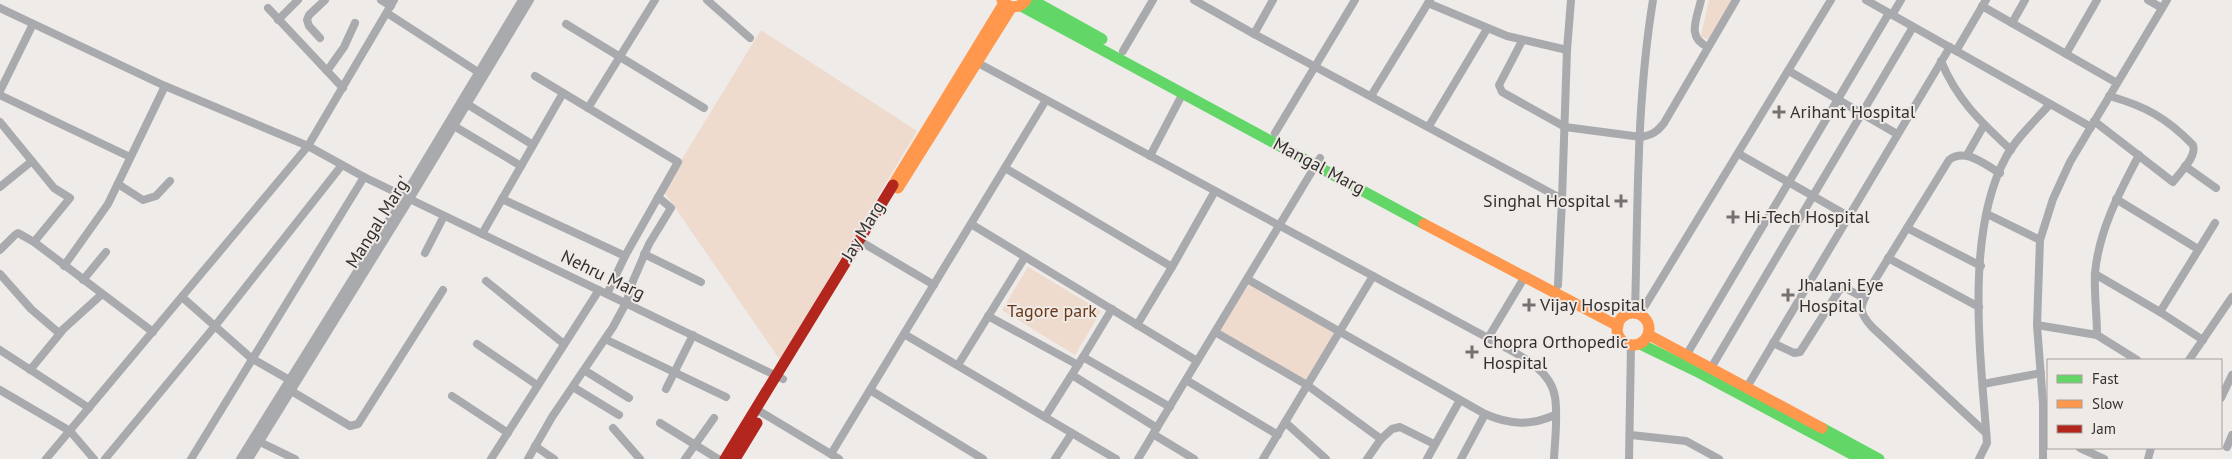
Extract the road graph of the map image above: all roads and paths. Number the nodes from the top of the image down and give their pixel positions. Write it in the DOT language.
graph roads {
  1 [pos="298,0"];
  2 [pos="325,0"];
  3 [pos="381,0"];
  4 [pos="522,0"];
  5 [pos="530,0"];
  6 [pos="655,0"];
  7 [pos="707,0"];
  8 [pos="1048,0"];
  9 [pos="1153,0"];
  10 [pos="1194,0"];
  11 [pos="1273,0"];
  12 [pos="1355,0"];
  13 [pos="1571,0"];
  14 [pos="1653,0"];
  15 [pos="1701,0"];
  16 [pos="1736,0"];
  17 [pos="1831,0"];
  18 [pos="1866,0"];
  19 [pos="1901,0"];
  20 [pos="2025,0"];
  21 [pos="2148,0"];
  22 [pos="2167,0"];
  23 [pos="1430,2"];
  24 [pos="2093,2"];
  25 [pos="1016,3"];
  26 [pos="1984,3"];
  27 [pos="391,6"];
  28 [pos="0,8"];
  29 [pos="268,8"];
  30 [pos="2162,8"];
  31 [pos="1052,11"];
  32 [pos="1890,14"];
  33 [pos="278,20"];
  34 [pos="355,23"];
  35 [pos="2012,23"];
  36 [pos="33,24"];
  37 [pos="566,24"];
  38 [pos="1913,26"];
  39 [pos="1486,29"];
  40 [pos="1254,34"];
  41 [pos="320,38"];
  42 [pos="750,38"];
  43 [pos="1522,41"];
  44 [pos="1708,47"];
  45 [pos="1953,49"];
  46 [pos="1567,50"];
  47 [pos="1123,51"];
  48 [pos="2066,54"];
  49 [pos="620,57"];
  50 [pos="1942,61"];
  51 [pos="978,63"];
  52 [pos="1315,66"];
  53 [pos="327,71"];
  54 [pos="1789,71"];
  55 [pos="478,72"];
  56 [pos="535,76"];
  57 [pos="2117,83"];
  58 [pos="165,86"];
  59 [pos="343,88"];
  60 [pos="1185,89"];
  61 [pos="0,91"];
  62 [pos="563,93"];
  63 [pos="0,95"];
  64 [pos="1371,96"];
  65 [pos="2110,96"];
  66 [pos="1046,100"];
  67 [pos="1837,100"];
  68 [pos="467,104"];
  69 [pos="2050,104"];
  70 [pos="588,108"];
  71 [pos="704,108"];
  72 [pos="1860,113"];
  73 [pos="0,122"];
  74 [pos="2092,124"];
  75 [pos="1984,125"];
  76 [pos="454,126"];
  77 [pos="1429,126"];
  78 [pos="1565,127"];
  79 [pos="1275,133"];
  80 [pos="1897,134"];
  81 [pos="1641,137"];
  82 [pos="533,145"];
  83 [pos="308,146"];
  84 [pos="2011,150"];
  85 [pos="1739,154"];
  86 [pos="1966,154"];
  87 [pos="2138,155"];
  88 [pos="1150,156"];
  89 [pos="130,157"];
  90 [pos="32,161"];
  91 [pos="1318,161"];
  92 [pos="342,165"];
  93 [pos="521,166"];
  94 [pos="2185,166"];
  95 [pos="1004,168"];
  96 [pos="2000,173"];
  97 [pos="364,177"];
  98 [pos="170,181"];
  99 [pos="1789,182"];
  100 [pos="118,184"];
  101 [pos="1,185"];
  102 [pos="2216,188"];
  103 [pos="1215,191"];
  104 [pos="1812,195"];
  105 [pos="658,197"];
  106 [pos="407,198"];
  107 [pos="2116,198"];
  108 [pos="502,199"];
  109 [pos="1562,199"];
  110 [pos="1987,214"];
  111 [pos="444,216"];
  112 [pos="1848,216"];
  113 [pos="2215,223"];
  114 [pos="971,224"];
  115 [pos="1279,226"];
  116 [pos="1907,228"];
  117 [pos="482,234"];
  118 [pos="2040,240"];
  119 [pos="34,242"];
  120 [pos="861,242"];
  121 [pos="2198,249"];
  122 [pos="0,250"];
  123 [pos="106,252"];
  124 [pos="425,253"];
  125 [pos="644,254"];
  126 [pos="624,256"];
  127 [pos="1025,257"];
  128 [pos="1888,258"];
  129 [pos="64,266"];
  130 [pos="1981,266"];
  131 [pos="1172,267"];
  132 [pos="0,274"];
  133 [pos="2095,274"];
  134 [pos="1373,276"];
  135 [pos="1524,278"];
  136 [pos="1247,279"];
  137 [pos="82,280"];
  138 [pos="486,281"];
  139 [pos="701,282"];
  140 [pos="934,285"];
  141 [pos="1558,286"];
  142 [pos="443,290"];
  143 [pos="599,290"];
  144 [pos="101,294"];
  145 [pos="607,294"];
  146 [pos="182,297"];
  147 [pos="2232,297"];
  148 [pos="1864,298"];
  149 [pos="626,303"];
  150 [pos="1979,307"];
  151 [pos="1112,309"];
  152 [pos="2160,312"];
  153 [pos="1638,313"];
  154 [pos="988,316"];
  155 [pos="1619,322"];
  156 [pos="1137,324"];
  157 [pos="2037,325"];
  158 [pos="215,326"];
  159 [pos="62,331"];
  160 [pos="1339,331"];
  161 [pos="153,332"];
  162 [pos="1215,332"];
  163 [pos="904,334"];
  164 [pos="1648,334"];
  165 [pos="693,335"];
  166 [pos="2097,335"];
  167 [pos="1488,338"];
  168 [pos="605,340"];
  169 [pos="2203,340"];
  170 [pos="1774,343"];
  171 [pos="476,344"];
  172 [pos="564,344"];
  173 [pos="1635,344"];
  174 [pos="0,350"];
  175 [pos="1687,354"];
  176 [pos="1083,357"];
  177 [pos="251,358"];
  178 [pos="2135,359"];
  179 [pos="2190,359"];
  180 [pos="1197,361"];
  181 [pos="1078,365"];
  182 [pos="958,366"];
  183 [pos="1711,368"];
  184 [pos="30,370"];
  185 [pos="584,370"];
  186 [pos="675,373"];
  187 [pos="2041,373"];
  188 [pos="1072,375"];
  189 [pos="2232,375"];
  190 [pos="780,378"];
  191 [pos="1186,380"];
  192 [pos="1983,384"];
  193 [pos="290,385"];
  194 [pos="538,385"];
  195 [pos="1307,385"];
  196 [pos="573,387"];
  197 [pos="1747,387"];
  198 [pos="666,389"];
  199 [pos="2229,389"];
  200 [pos="0,390"];
  201 [pos="870,390"];
  202 [pos="452,396"];
  203 [pos="726,397"];
  204 [pos="629,398"];
  205 [pos="1460,400"];
  206 [pos="1170,407"];
  207 [pos="89,408"];
  208 [pos="759,411"];
  209 [pos="1485,414"];
  210 [pos="619,415"];
  211 [pos="1555,415"];
  212 [pos="1045,417"];
  213 [pos="714,418"];
  214 [pos="1285,422"];
  215 [pos="660,423"];
  216 [pos="613,428"];
  217 [pos="70,431"];
  218 [pos="1155,431"];
  219 [pos="2046,432"];
  220 [pos="508,433"];
  221 [pos="1072,433"];
  222 [pos="1986,433"];
  223 [pos="1278,435"];
  224 [pos="1630,435"];
  225 [pos="2232,435"];
  226 [pos="1381,439"];
  227 [pos="260,442"];
  228 [pos="695,444"];
  229 [pos="1434,444"];
  230 [pos="535,446"];
  231 [pos="2227,448"];
  232 [pos="2082,449"];
  233 [pos="831,454"];
  234 [pos="46,459"];
  235 [pos="94,459"];
  236 [pos="105,459"];
  237 [pos="191,459"];
  238 [pos="240,459"];
  239 [pos="249,459"];
  240 [pos="294,459"];
  241 [pos="491,459"];
  242 [pos="528,459"];
  243 [pos="554,459"];
  244 [pos="640,459"];
  245 [pos="685,459"];
  246 [pos="718,459"];
  247 [pos="725,459"];
  248 [pos="735,459"];
  249 [pos="839,459"];
  250 [pos="983,459"];
  251 [pos="1055,459"];
  252 [pos="1116,459"];
  253 [pos="1138,459"];
  254 [pos="1194,459"];
  255 [pos="1263,459"];
  256 [pos="1326,459"];
  257 [pos="1367,459"];
  258 [pos="1427,459"];
  259 [pos="1461,459"];
  260 [pos="1554,459"];
  261 [pos="1630,459"];
  262 [pos="1719,459"];
  263 [pos="1860,459"];
  264 [pos="1879,459"];
  265 [pos="1979,459"];
  266 [pos="2043,459"];
  267 [pos="2104,459"];
  1 -- 33 [label="street"];
  2 -- 41 [label="street"];
  3 -- 27 [label="street"];
  4 -- 55 [label="street"];
  5 -- 68 [label="street, Mangal Marg'"];
  6 -- 49 [label="street"];
  7 -- 42 [label="street"];
  8 -- 31 [label="main road"];
  9 -- 47 [label="street"];
  10 -- 40 [label="street"];
  11 -- 40 [label="street"];
  12 -- 52 [label="street"];
  13 -- 46 [label="street"];
  14 -- 81 [label="street"];
  15 -- 44 [label="street"];
  16 -- 44 [label="street"];
  17 -- 54 [label="street"];
  18 -- 32 [label="street"];
  19 -- 32 [label="street"];
  20 -- 35 [label="street"];
  21 -- 30 [label="street"];
  22 -- 30 [label="street"];
  23 -- 39 [label="street"];
  23 -- 64 [label="street"];
  24 -- 48 [label="street"];
  25 -- 31 [label="main road, Mangal Marg"];
  25 -- 51 [label="main road, Jay Marg"];
  25 -- 60 [label="main road, Mangal Marg"];
  25 -- 120 [label="main road, Jay Marg"];
  26 -- 35 [label="street"];
  26 -- 45 [label="street"];
  27 -- 55 [label="street"];
  27 -- 59 [label="street"];
  28 -- 36 [label="street, Nehru Marg"];
  29 -- 33 [label="street"];
  30 -- 57 [label="street"];
  31 -- 47 [label="main road, Mangal Marg"];
  32 -- 38 [label="street"];
  32 -- 67 [label="street"];
  33 -- 53 [label="street"];
  34 -- 53 [label="street"];
  35 -- 48 [label="street"];
  36 -- 58 [label="street, Nehru Marg"];
  36 -- 61 [label="street"];
  37 -- 49 [label="street"];
  38 -- 45 [label="street"];
  38 -- 72 [label="street"];
  39 -- 43 [label="street"];
  39 -- 77 [label="street"];
  40 -- 52 [label="street"];
  43 -- 46 [label="street"];
  43 -- 78 [label="street"];
  44 -- 81 [label="street"];
  45 -- 50 [label="street"];
  45 -- 69 [label="street"];
  46 -- 78 [label="street"];
  47 -- 60 [label="main road, Mangal Marg"];
  48 -- 57 [label="street"];
  49 -- 70 [label="street"];
  49 -- 71 [label="street"];
  50 -- 75 [label="street"];
  50 -- 80 [label="street"];
  51 -- 66 [label="street"];
  51 -- 120 [label="main road, Jay Marg"];
  52 -- 64 [label="street"];
  52 -- 79 [label="street"];
  53 -- 59 [label="street"];
  54 -- 67 [label="street"];
  54 -- 85 [label="street"];
  55 -- 106 [label="street"];
  56 -- 62 [label="street"];
  57 -- 65 [label="street"];
  58 -- 83 [label="street, Nehru Marg"];
  58 -- 89 [label="street"];
  59 -- 83 [label="street"];
  60 -- 79 [label="main road, Mangal Marg"];
  60 -- 88 [label="street"];
  60 -- 91 [label="main road, Mangal Marg"];
  62 -- 70 [label="street"];
  62 -- 82 [label="street"];
  63 -- 89 [label="street"];
  64 -- 77 [label="street"];
  65 -- 74 [label="street"];
  65 -- 94 [label="street"];
  66 -- 88 [label="street"];
  66 -- 95 [label="street"];
  67 -- 72 [label="street"];
  67 -- 99 [label="street"];
  68 -- 76 [label="street, Mangal Marg'"];
  68 -- 82 [label="street"];
  69 -- 74 [label="street"];
  69 -- 84 [label="street"];
  70 -- 105 [label="street"];
  72 -- 80 [label="street"];
  72 -- 104 [label="street"];
  73 -- 90 [label="street"];
  74 -- 87 [label="street"];
  74 -- 118 [label="street"];
  75 -- 84 [label="street"];
  75 -- 86 [label="street"];
  76 -- 93 [label="street"];
  76 -- 106 [label="street, Mangal Marg'"];
  77 -- 109 [label="street"];
  78 -- 81 [label="street"];
  78 -- 109 [label="street"];
  79 -- 91 [label="main road, Mangal Marg"];
  80 -- 112 [label="street"];
  81 -- 153 [label="street"];
  82 -- 93 [label="street"];
  83 -- 92 [label="street, Nehru Marg"];
  83 -- 146 [label="street"];
  84 -- 96 [label="street"];
  85 -- 99 [label="street"];
  85 -- 153 [label="street"];
  86 -- 96 [label="street"];
  86 -- 116 [label="street"];
  87 -- 94 [label="street"];
  87 -- 107 [label="street"];
  88 -- 103 [label="street"];
  89 -- 100 [label="street"];
  90 -- 101 [label="street"];
  90 -- 119 [label="street"];
  91 -- 115 [label="street"];
  91 -- 135 [label="main road, Mangal Marg"];
  91 -- 141 [label="main road, Mangal Marg"];
  92 -- 97 [label="street, Nehru Marg"];
  92 -- 158 [label="street"];
  93 -- 108 [label="street"];
  94 -- 102 [label="street"];
  95 -- 114 [label="street"];
  95 -- 131 [label="street"];
  96 -- 110 [label="street"];
  97 -- 106 [label="street, Nehru Marg"];
  97 -- 177 [label="street"];
  98 -- 100 [label="street"];
  99 -- 104 [label="street"];
  99 -- 175 [label="street"];
  100 -- 129 [label="street"];
  103 -- 115 [label="street"];
  103 -- 131 [label="street"];
  104 -- 112 [label="street"];
  104 -- 183 [label="street"];
  105 -- 125 [label="street"];
  105 -- 126 [label="street"];
  106 -- 111 [label="street, Nehru Marg"];
  106 -- 193 [label="street, Mangal Marg'"];
  107 -- 121 [label="street"];
  107 -- 133 [label="street"];
  108 -- 117 [label="street"];
  108 -- 126 [label="street"];
  109 -- 141 [label="street"];
  110 -- 118 [label="street"];
  110 -- 130 [label="street"];
  111 -- 117 [label="street, Nehru Marg"];
  111 -- 124 [label="street"];
  112 -- 170 [label="street"];
  113 -- 121 [label="street"];
  114 -- 127 [label="street"];
  114 -- 140 [label="street"];
  115 -- 134 [label="street"];
  115 -- 136 [label="street"];
  116 -- 128 [label="street"];
  116 -- 130 [label="street"];
  117 -- 143 [label="street, Nehru Marg"];
  118 -- 157 [label="street"];
  119 -- 122 [label="street"];
  119 -- 129 [label="street"];
  120 -- 140 [label="street"];
  120 -- 190 [label="main road, Jay Marg"];
  121 -- 152 [label="street"];
  123 -- 137 [label="street"];
  125 -- 139 [label="street"];
  125 -- 149 [label="street"];
  126 -- 145 [label="street"];
  127 -- 151 [label="street"];
  127 -- 154 [label="street"];
  128 -- 148 [label="street"];
  128 -- 150 [label="street"];
  129 -- 137 [label="street"];
  130 -- 150 [label="street"];
  131 -- 156 [label="street"];
  132 -- 159 [label="street"];
  133 -- 152 [label="street"];
  133 -- 166 [label="street"];
  134 -- 160 [label="street"];
  134 -- 167 [label="street"];
  135 -- 155 [label="main road, Mangal Marg"];
  135 -- 167 [label="street"];
  136 -- 160 [label="street"];
  136 -- 162 [label="street"];
  137 -- 144 [label="street"];
  138 -- 172 [label="street"];
  140 -- 163 [label="street"];
  141 -- 155 [label="main road, Mangal Marg"];
  142 -- 193 [label="street"];
  143 -- 145 [label="street, Nehru Marg"];
  143 -- 172 [label="street"];
  144 -- 159 [label="street"];
  144 -- 161 [label="street"];
  145 -- 149 [label="street, Nehru Marg"];
  146 -- 158 [label="street"];
  146 -- 161 [label="street"];
  147 -- 169 [label="street"];
  148 -- 170 [label="street"];
  148 -- 222 [label="street"];
  149 -- 165 [label="street, Nehru Marg"];
  149 -- 168 [label="street"];
  150 -- 192 [label="street"];
  151 -- 156 [label="street"];
  151 -- 176 [label="street"];
  152 -- 169 [label="street"];
  153 -- 155 [label="main road"];
  153 -- 164 [label="main road"];
  154 -- 181 [label="street"];
  154 -- 182 [label="street"];
  155 -- 173 [label="main road"];
  156 -- 180 [label="street"];
  157 -- 166 [label="street"];
  157 -- 187 [label="street"];
  158 -- 177 [label="street"];
  158 -- 236 [label="street"];
  159 -- 184 [label="street"];
  160 -- 195 [label="street"];
  160 -- 205 [label="street"];
  161 -- 207 [label="street"];
  162 -- 180 [label="street"];
  162 -- 195 [label="street"];
  163 -- 182 [label="street"];
  163 -- 201 [label="street"];
  164 -- 173 [label="main road"];
  164 -- 175 [label="main road"];
  165 -- 186 [label="street"];
  165 -- 190 [label="street, Nehru Marg"];
  166 -- 178 [label="street"];
  167 -- 211 [label="street"];
  168 -- 185 [label="street"];
  168 -- 186 [label="street"];
  169 -- 179 [label="street"];
  170 -- 197 [label="street"];
  171 -- 194 [label="street"];
  172 -- 194 [label="street"];
  173 -- 224 [label="street"];
  173 -- 263 [label="main road"];
  174 -- 184 [label="street"];
  175 -- 183 [label="main road"];
  176 -- 181 [label="street"];
  176 -- 206 [label="street"];
  177 -- 193 [label="street"];
  177 -- 237 [label="street"];
  180 -- 191 [label="street"];
  181 -- 188 [label="street"];
  182 -- 212 [label="street"];
  183 -- 197 [label="main road"];
  184 -- 207 [label="street"];
  185 -- 196 [label="street"];
  185 -- 204 [label="street"];
  186 -- 198 [label="street"];
  186 -- 203 [label="street"];
  187 -- 192 [label="street"];
  187 -- 219 [label="street"];
  188 -- 212 [label="street"];
  188 -- 218 [label="street"];
  189 -- 199 [label="street"];
  190 -- 208 [label="main road, Jay Marg"];
  191 -- 206 [label="street"];
  191 -- 223 [label="street"];
  192 -- 222 [label="street"];
  193 -- 227 [label="street, Mangal Marg'"];
  193 -- 238 [label="street"];
  194 -- 220 [label="street"];
  195 -- 214 [label="street"];
  195 -- 226 [label="street"];
  196 -- 210 [label="street"];
  196 -- 230 [label="street"];
  197 -- 264 [label="main road"];
  200 -- 217 [label="street"];
  201 -- 233 [label="street"];
  201 -- 250 [label="street"];
  202 -- 220 [label="street"];
  205 -- 209 [label="street"];
  205 -- 229 [label="street"];
  206 -- 218 [label="street"];
  207 -- 217 [label="street"];
  208 -- 233 [label="street"];
  208 -- 247 [label="main road, Jay Marg"];
  208 -- 248 [label="main road, Jay Marg"];
  209 -- 211 [label="street"];
  209 -- 259 [label="street"];
  211 -- 260 [label="street"];
  212 -- 221 [label="street"];
  213 -- 228 [label="street"];
  214 -- 223 [label="street"];
  214 -- 256 [label="street"];
  215 -- 228 [label="street"];
  216 -- 244 [label="street"];
  217 -- 234 [label="street"];
  217 -- 235 [label="street"];
  218 -- 253 [label="street"];
  218 -- 254 [label="street"];
  219 -- 266 [label="street"];
  220 -- 241 [label="street"];
  221 -- 251 [label="street"];
  221 -- 252 [label="street"];
  222 -- 265 [label="street"];
  223 -- 255 [label="street"];
  224 -- 261 [label="street"];
  224 -- 262 [label="street"];
  225 -- 231 [label="street"];
  226 -- 229 [label="street"];
  226 -- 257 [label="street"];
  227 -- 239 [label="street, Mangal Marg'"];
  227 -- 240 [label="street"];
  228 -- 245 [label="street"];
  228 -- 246 [label="street"];
  229 -- 258 [label="street"];
  230 -- 242 [label="street"];
  230 -- 243 [label="street"];
  232 -- 267 [label="street"];
  233 -- 249 [label="street"];
}
